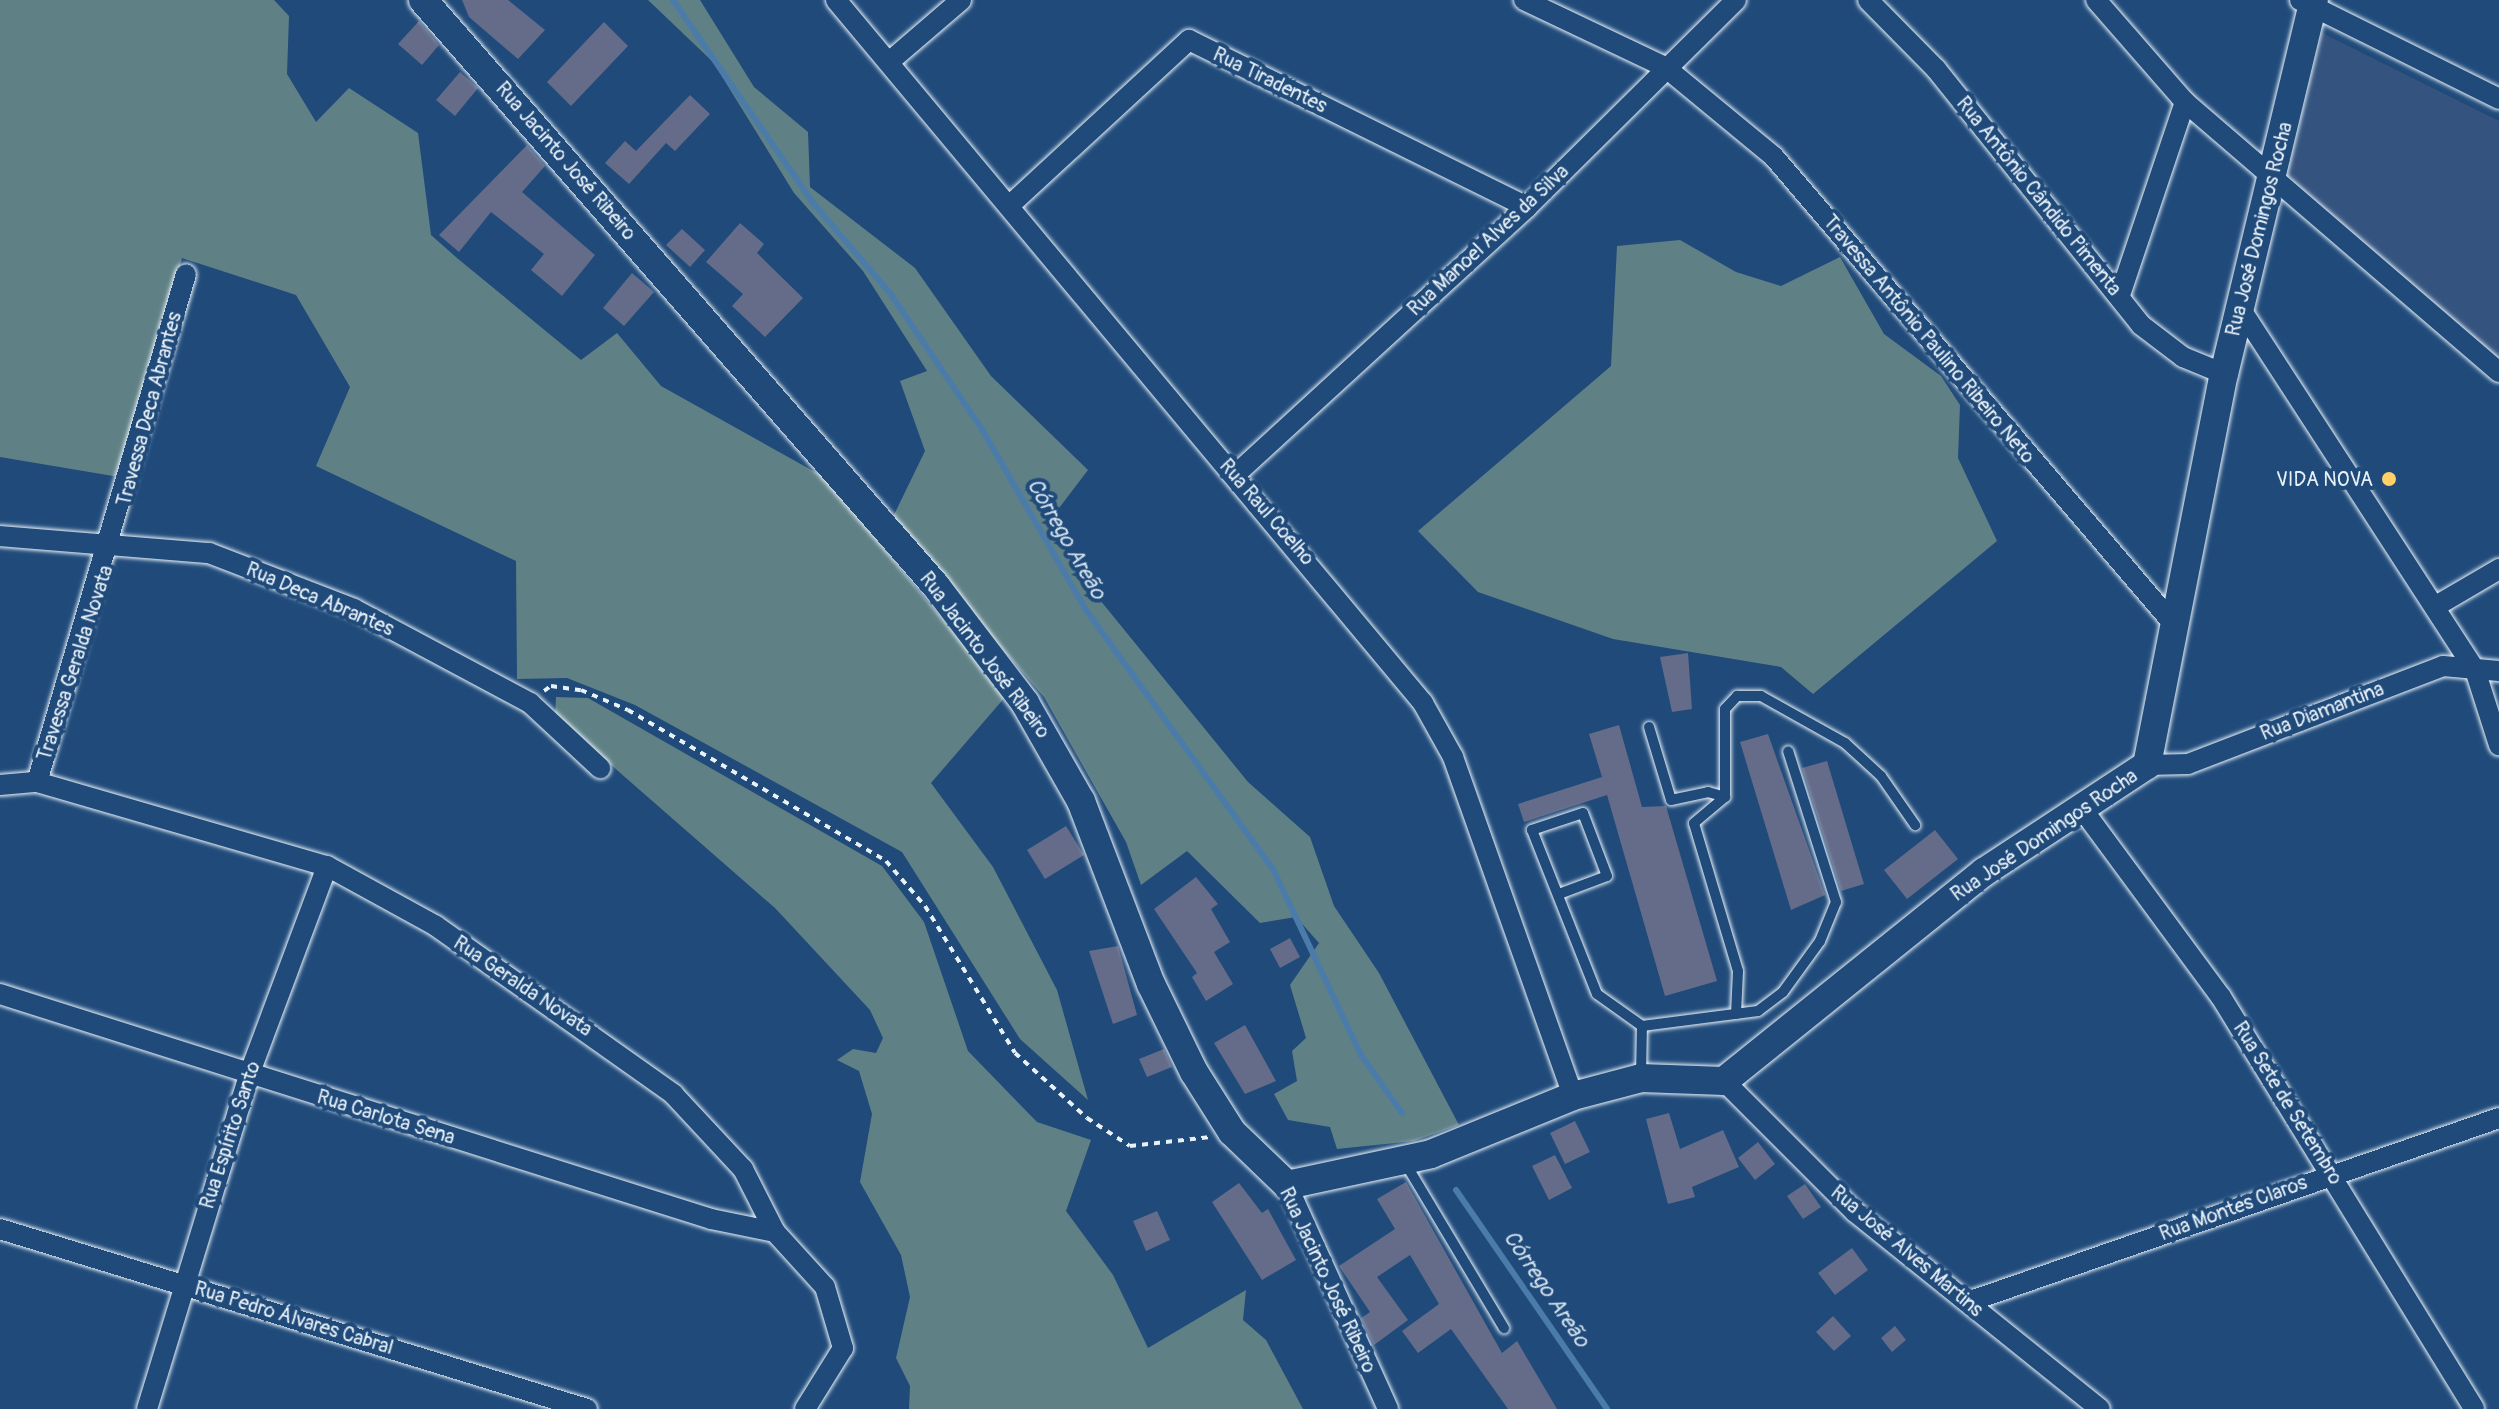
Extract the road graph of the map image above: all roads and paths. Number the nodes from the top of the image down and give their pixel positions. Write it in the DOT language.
graph roads {
  1 [pos="423,0"];
  2 [pos="836,0"];
  3 [pos="961,0"];
  4 [pos="1524,0"];
  5 [pos="1736,0"];
  6 [pos="1868,0"];
  7 [pos="2096,0"];
  8 [pos="2309,2"];
  9 [pos="889,62"];
  10 [pos="1665,67"];
  11 [pos="2499,99"];
  12 [pos="2185,102"];
  13 [pos="2272,181"];
  14 [pos="1009,206"];
  15 [pos="1527,207"];
  16 [pos="186,274"];
  17 [pos="2120,295"];
  18 [pos="2240,308"];
  19 [pos="2499,372"];
  20 [pos="2224,374"];
  21 [pos="1235,475"];
  22 [pos="0,536"];
  23 [pos="112,544"];
  24 [pos="2499,569"];
  25 [pos="2436,606"];
  26 [pos="2177,628"];
  27 [pos="2475,670"];
  28 [pos="2499,671"];
  29 [pos="530,703"];
  30 [pos="1649,727"];
  31 [pos="2499,745"];
  32 [pos="1788,751"];
  33 [pos="2147,765"];
  34 [pos="600,768"];
  35 [pos="37,782"];
  36 [pos="2,791"];
  37 [pos="1725,797"];
  38 [pos="2083,810"];
  39 [pos="1915,825"];
  40 [pos="327,866"];
  41 [pos="1559,894"];
  42 [pos="0,994"];
  43 [pos="1736,1014"];
  44 [pos="1642,1026"];
  45 [pos="249,1075"];
  46 [pos="1641,1078"];
  47 [pos="1724,1081"];
  48 [pos="1573,1096"];
  49 [pos="2498,1122"];
  50 [pos="1232,1132"];
  51 [pos="1404,1160"];
  52 [pos="2332,1173"];
  53 [pos="1287,1185"];
  54 [pos="0,1229"];
  55 [pos="775,1232"];
  56 [pos="182,1283"];
  57 [pos="1968,1302"];
  58 [pos="1504,1328"];
  59 [pos="147,1409"];
  60 [pos="587,1409"];
  61 [pos="805,1409"];
  62 [pos="1388,1409"];
  63 [pos="2100,1409"];
  64 [pos="2474,1409"];
  1 -- 50 [label="street, Rua Jacinto José Ribeiro"];
  2 -- 9 [label="street, Rua Raul Coelho"];
  3 -- 9 [label="street"];
  4 -- 10 [label="street, Travessa Antônio Paulino Ribeiro Neto"];
  5 -- 10 [label="street, Rua Manoel Alves da Silva"];
  6 -- 17 [label="street, Rua Antônio Cândido Pimenta"];
  7 -- 12 [label="street"];
  8 -- 11 [label="street"];
  8 -- 13 [label="street, Rua José Domingos Rocha"];
  9 -- 14 [label="street, Rua Raul Coelho"];
  10 -- 15 [label="street, Rua Manoel Alves da Silva"];
  10 -- 26 [label="street, Travessa Antônio Paulino Ribeiro Neto"];
  12 -- 13 [label="street"];
  12 -- 17 [label="street"];
  13 -- 18 [label="street, Rua José Domingos Rocha"];
  13 -- 19 [label="street"];
  14 -- 15 [label="street, Rua Tiradentes"];
  14 -- 21 [label="street, Rua Raul Coelho"];
  15 -- 21 [label="street, Rua Manoel Alves da Silva"];
  16 -- 23 [label="street, Travessa Deca Abrantes"];
  17 -- 20 [label="street, Rua Antônio Cândido Pimenta"];
  18 -- 20 [label="street, Rua José Domingos Rocha"];
  18 -- 25 [label="street"];
  20 -- 26 [label="street, Rua José Domingos Rocha"];
  21 -- 48 [label="street, Rua Raul Coelho"];
  22 -- 23 [label="street, Rua Deca Abrantes"];
  23 -- 29 [label="street, Rua Deca Abrantes"];
  23 -- 35 [label="street, Travessa Geralda Novata"];
  24 -- 25 [label="street"];
  25 -- 27 [label="street"];
  26 -- 33 [label="street, Rua José Domingos Rocha"];
  27 -- 28 [label="street, Rua Diamantina"];
  27 -- 31 [label="street"];
  27 -- 33 [label="street, Rua Diamantina"];
  29 -- 34 [label="street, Rua Deca Abrantes"];
  29 -- 50 [label="path"];
  30 -- 37 [label="lane"];
  32 -- 43 [label="lane"];
  33 -- 38 [label="street, Rua José Domingos Rocha"];
  35 -- 36 [label="street, Rua Geralda Novata"];
  35 -- 40 [label="street, Rua Geralda Novata"];
  37 -- 39 [label="lane"];
  37 -- 43 [label="lane"];
  38 -- 47 [label="street, Rua José Domingos Rocha"];
  38 -- 52 [label="street, Rua Sete de Setembro"];
  40 -- 45 [label="street, Rua Espírito Santo"];
  40 -- 55 [label="street, Rua Geralda Novata"];
  41 -- 41 [label="lane"];
  41 -- 44 [label="lane"];
  42 -- 45 [label="street, Rua Carlota Sena"];
  43 -- 44 [label="lane"];
  44 -- 46 [label="lane"];
  45 -- 55 [label="street, Rua Carlota Sena"];
  45 -- 56 [label="street, Rua Espírito Santo"];
  46 -- 47 [label="street"];
  46 -- 48 [label="street"];
  47 -- 57 [label="street, Rua José Alves Martins"];
  48 -- 51 [label="street"];
  49 -- 52 [label="street, Rua Montes Claros"];
  50 -- 53 [label="street, Rua Jacinto José Ribeiro"];
  51 -- 53 [label="street"];
  51 -- 58 [label="lane"];
  52 -- 57 [label="street, Rua Montes Claros"];
  52 -- 64 [label="street, Rua Sete de Setembro"];
  53 -- 62 [label="street, Rua Jacinto José Ribeiro"];
  54 -- 56 [label="street, Rua Pedro Álvares Cabral"];
  55 -- 61 [label="street, Rua Geralda Novata"];
  56 -- 59 [label="street, Rua Espírito Santo"];
  56 -- 60 [label="street, Rua Pedro Álvares Cabral"];
  57 -- 63 [label="street, Rua José Alves Martins"];
}
